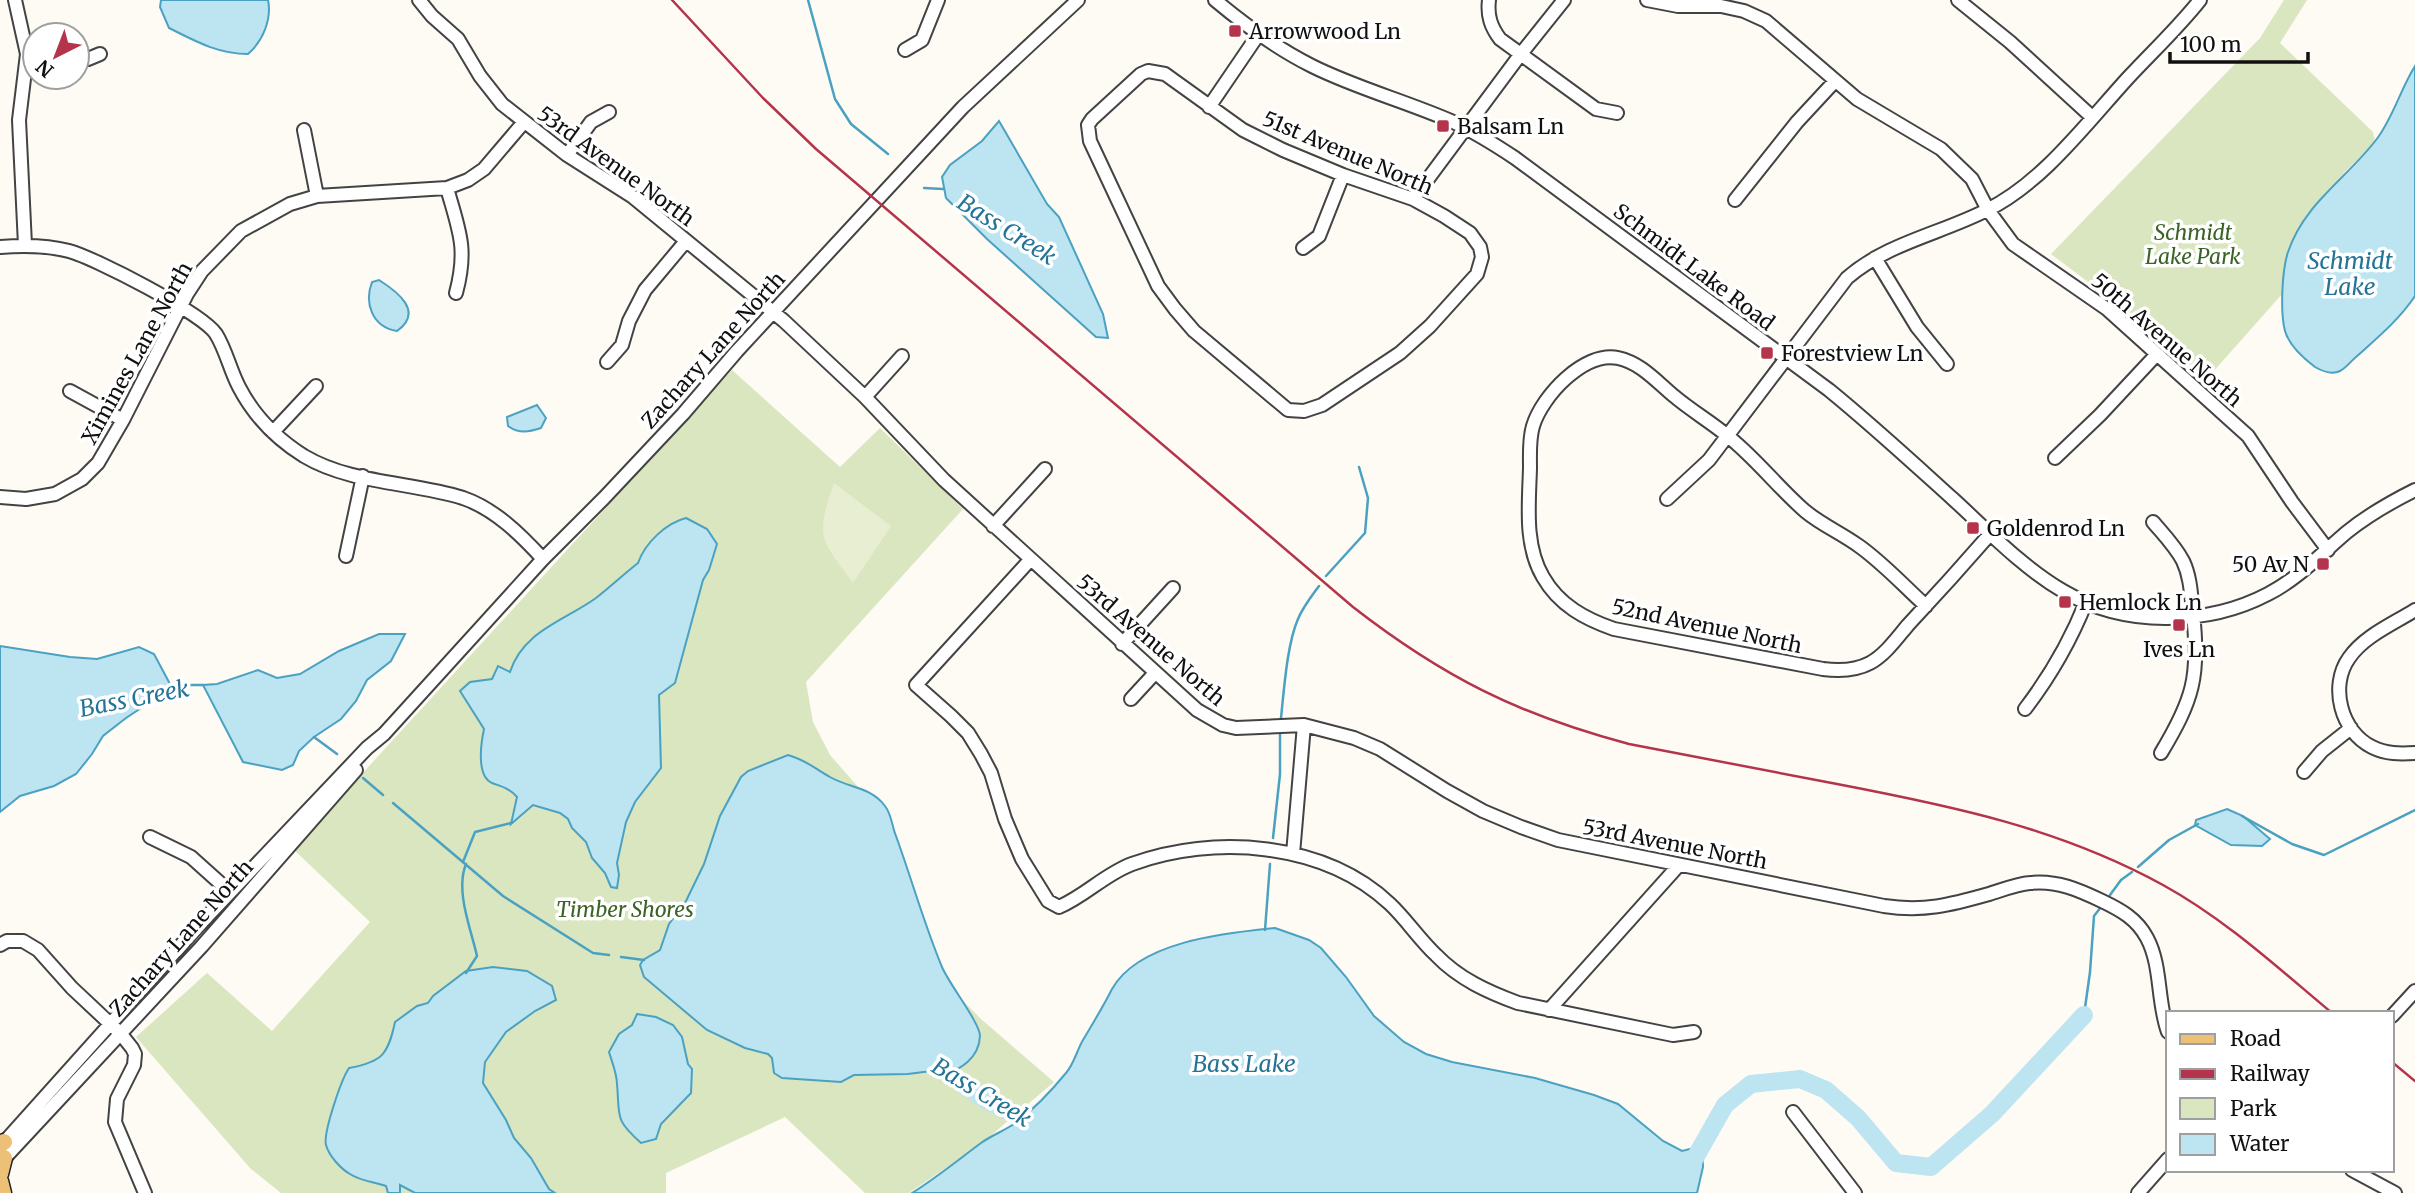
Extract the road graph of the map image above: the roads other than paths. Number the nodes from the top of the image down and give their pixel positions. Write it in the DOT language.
graph roads {
  1 [pos="15,0"];
  2 [pos="419,0"];
  3 [pos="938,0"];
  4 [pos="1078,0"];
  5 [pos="1215,0"];
  6 [pos="1489,0"];
  7 [pos="1564,0"];
  8 [pos="1647,0"];
  9 [pos="1958,0"];
  10 [pos="2200,0"];
  11 [pos="21,21"];
  12 [pos="1258,35"];
  13 [pos="905,50"];
  14 [pos="100,54"];
  15 [pos="1520,55"];
  16 [pos="91,58"];
  17 [pos="1835,81"];
  18 [pos="24,91"];
  19 [pos="1209,107"];
  20 [pos="609,112"];
  21 [pos="1617,113"];
  22 [pos="2092,117"];
  23 [pos="524,122"];
  24 [pos="1466,128"];
  25 [pos="304,130"];
  26 [pos="567,155"];
  27 [pos="1343,175"];
  28 [pos="447,188"];
  29 [pos="317,196"];
  30 [pos="1413,200"];
  31 [pos="1735,200"];
  32 [pos="1988,210"];
  33 [pos="686,241"];
  34 [pos="25,245"];
  35 [pos="0,247"];
  36 [pos="1303,248"];
  37 [pos="1875,258"];
  38 [pos="456,293"];
  39 [pos="182,307"];
  40 [pos="772,312"];
  41 [pos="2157,354"];
  42 [pos="902,356"];
  43 [pos="1785,359"];
  44 [pos="607,362"];
  45 [pos="1947,364"];
  46 [pos="316,386"];
  47 [pos="70,391"];
  48 [pos="864,397"];
  49 [pos="123,420"];
  50 [pos="273,432"];
  51 [pos="1728,436"];
  52 [pos="2055,458"];
  53 [pos="1045,469"];
  54 [pos="363,477"];
  55 [pos="2415,490"];
  56 [pos="0,497"];
  57 [pos="1667,499"];
  58 [pos="2153,522"];
  59 [pos="993,526"];
  60 [pos="1991,533"];
  61 [pos="2328,550"];
  62 [pos="346,556"];
  63 [pos="543,559"];
  64 [pos="1030,560"];
  65 [pos="1172,588"];
  66 [pos="2085,602"];
  67 [pos="1926,606"];
  68 [pos="2415,610"];
  69 [pos="2193,616"];
  70 [pos="1122,644"];
  71 [pos="1155,673"];
  72 [pos="1131,699"];
  73 [pos="2025,709"];
  74 [pos="1304,725"];
  75 [pos="2351,728"];
  76 [pos="384,734"];
  77 [pos="2161,752"];
  78 [pos="2415,753"];
  79 [pos="2304,772"];
  80 [pos="150,837"];
  81 [pos="1293,854"];
  82 [pos="1679,865"];
  83 [pos="230,892"];
  84 [pos="0,945"];
  85 [pos="2415,991"];
  86 [pos="1549,1010"];
  87 [pos="2394,1014"];
  88 [pos="2166,1027"];
  89 [pos="115,1029"];
  90 [pos="1694,1032"];
  91 [pos="1793,1112"];
  92 [pos="2,1151"];
  93 [pos="2166,1161"];
  94 [pos="2356,1172"];
  95 [pos="0,1174"];
  96 [pos="0,1181"];
  97 [pos="2,1193"];
  98 [pos="145,1193"];
  99 [pos="1855,1193"];
  100 [pos="2138,1193"];
  101 [pos="2395,1193"];
  1 -- 11 [label="street"];
  2 -- 23 [label="street, 53rd Avenue North"];
  3 -- 13 [label="street"];
  4 -- 40 [label="street, Zachary Lane North"];
  5 -- 12 [label="street, Schmidt Lake Road"];
  6 -- 15 [label="street"];
  7 -- 15 [label="street"];
  8 -- 17 [label="street, 50th Avenue North"];
  9 -- 22 [label="street"];
  10 -- 22 [label="street"];
  12 -- 19 [label="street"];
  12 -- 24 [label="street, Schmidt Lake Road"];
  14 -- 16 [label="street"];
  15 -- 21 [label="street"];
  15 -- 24 [label="street"];
  17 -- 31 [label="street"];
  17 -- 32 [label="street, 50th Avenue North"];
  18 -- 34 [label="street"];
  19 -- 27 [label="street, 51st Avenue North"];
  19 -- 30 [label="street, 51st Avenue North"];
  20 -- 26 [label="street"];
  22 -- 32 [label="street"];
  23 -- 26 [label="street, 53rd Avenue North"];
  23 -- 28 [label="street, Ximines Lane North"];
  24 -- 30 [label="street"];
  24 -- 43 [label="street, Schmidt Lake Road"];
  25 -- 29 [label="street"];
  26 -- 33 [label="street, 53rd Avenue North"];
  27 -- 30 [label="street, 51st Avenue North"];
  27 -- 36 [label="street"];
  28 -- 29 [label="street, Ximines Lane North"];
  28 -- 38 [label="street"];
  29 -- 39 [label="street, Ximines Lane North"];
  32 -- 37 [label="street"];
  32 -- 41 [label="street, 50th Avenue North"];
  33 -- 40 [label="street, 53rd Avenue North"];
  33 -- 44 [label="street"];
  34 -- 35 [label="street"];
  34 -- 39 [label="street"];
  37 -- 43 [label="street"];
  37 -- 45 [label="street"];
  39 -- 49 [label="street, Ximines Lane North"];
  39 -- 50 [label="street"];
  40 -- 48 [label="street, 53rd Avenue North"];
  40 -- 63 [label="street, Zachary Lane North"];
  41 -- 52 [label="street"];
  41 -- 61 [label="street, 50th Avenue North"];
  42 -- 48 [label="street"];
  43 -- 51 [label="street"];
  43 -- 60 [label="street, Schmidt Lake Road"];
  46 -- 50 [label="street"];
  47 -- 49 [label="street"];
  48 -- 59 [label="street, 53rd Avenue North"];
  49 -- 56 [label="street, Ximines Lane North"];
  50 -- 54 [label="street"];
  51 -- 57 [label="street"];
  51 -- 67 [label="street"];
  51 -- 67 [label="street, 52nd Avenue North"];
  53 -- 59 [label="street"];
  54 -- 62 [label="street"];
  54 -- 63 [label="street"];
  55 -- 61 [label="street, Schmidt Lake Road"];
  58 -- 69 [label="street"];
  59 -- 64 [label="street, 53rd Avenue North"];
  60 -- 66 [label="street, Schmidt Lake Road"];
  60 -- 67 [label="street"];
  61 -- 69 [label="street, Schmidt Lake Road"];
  63 -- 76 [label="street, Zachary Lane North"];
  64 -- 70 [label="street, 53rd Avenue North"];
  64 -- 81 [label="street"];
  65 -- 70 [label="street"];
  66 -- 69 [label="street, Schmidt Lake Road"];
  66 -- 73 [label="street"];
  68 -- 75 [label="street"];
  69 -- 77 [label="street"];
  70 -- 71 [label="street, 53rd Avenue North"];
  71 -- 72 [label="street"];
  71 -- 74 [label="street, 53rd Avenue North"];
  74 -- 81 [label="street"];
  74 -- 82 [label="street, 53rd Avenue North"];
  75 -- 78 [label="street"];
  75 -- 79 [label="street"];
  76 -- 83 [label="street, Zachary Lane North"];
  76 -- 89 [label="street, Zachary Lane North"];
  80 -- 83 [label="street"];
  81 -- 86 [label="street"];
  82 -- 86 [label="street"];
  82 -- 88 [label="street, 53rd Avenue North"];
  83 -- 89 [label="street, Zachary Lane North"];
  84 -- 89 [label="street"];
  85 -- 87 [label="street"];
  86 -- 90 [label="street"];
  89 -- 92 [label="street, Zachary Lane North"];
  89 -- 98 [label="street"];
  91 -- 99 [label="street"];
  92 -- 95 [label="main road"];
  93 -- 100 [label="street"];
  94 -- 101 [label="street"];
  96 -- 97 [label="main road"];
}
